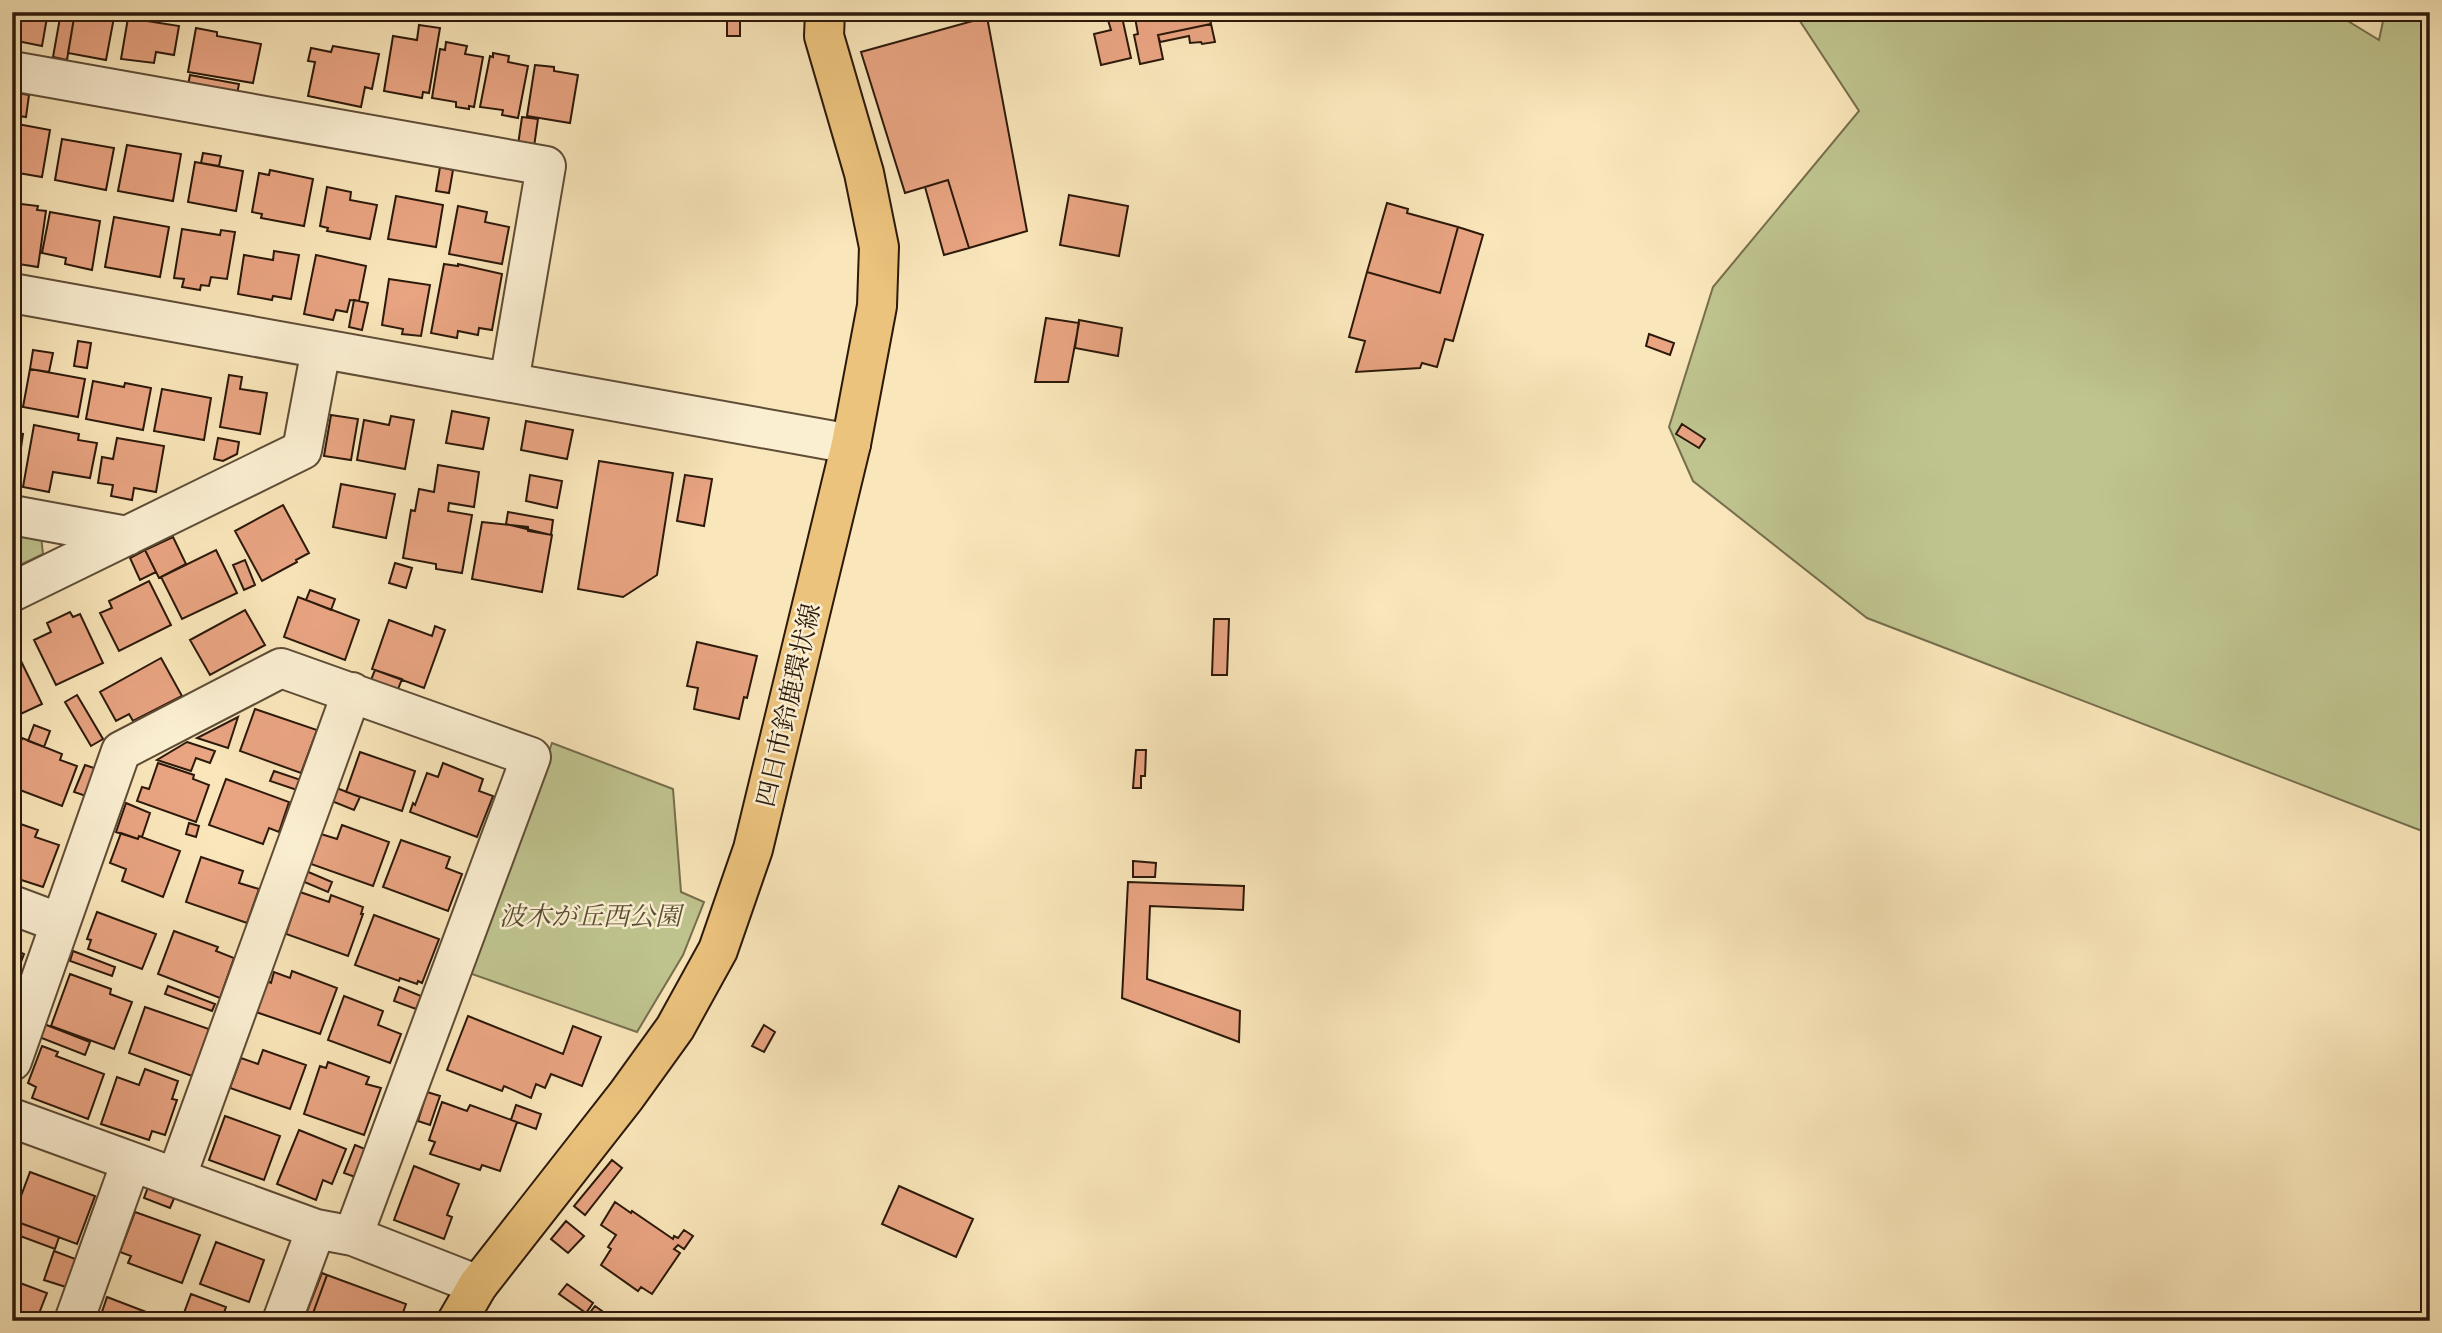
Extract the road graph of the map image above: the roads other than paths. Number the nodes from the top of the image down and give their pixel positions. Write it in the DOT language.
graph roads {
  1 [pos="825,12"];
  2 [pos="12,72"];
  3 [pos="12,293"];
  4 [pos="321,349"];
  5 [pos="509,382"];
  6 [pos="850,444"];
  7 [pos="12,515"];
  8 [pos="127,536"];
  9 [pos="12,592"];
  10 [pos="352,692"];
  11 [pos="12,905"];
  12 [pos="61,923"];
  13 [pos="12,1061"];
  14 [pos="12,1118"];
  15 [pos="131,1162"];
  16 [pos="176,1178"];
  17 [pos="316,1229"];
  18 [pos="352,1236"];
  19 [pos="478,1285"];
  20 [pos="74,1321"];
  21 [pos="282,1321"];
  22 [pos="457,1321"];
  1 -- 6 [label="main road, 四日市鈴鹿環状線"];
  2 -- 5 [label="street"];
  3 -- 4 [label="street"];
  4 -- 5 [label="street"];
  4 -- 8 [label="street"];
  5 -- 6 [label="street"];
  6 -- 19 [label="main road, 四日市鈴鹿環状線"];
  7 -- 8 [label="street"];
  8 -- 9 [label="street"];
  10 -- 12 [label="street"];
  10 -- 16 [label="street"];
  10 -- 18 [label="street"];
  11 -- 12 [label="street"];
  12 -- 13 [label="street"];
  14 -- 15 [label="street"];
  15 -- 16 [label="street"];
  15 -- 20 [label="street"];
  16 -- 17 [label="street"];
  17 -- 18 [label="street"];
  17 -- 21 [label="street"];
  18 -- 19 [label="street"];
  19 -- 22 [label="main road, 四日市鈴鹿環状線"];
}
